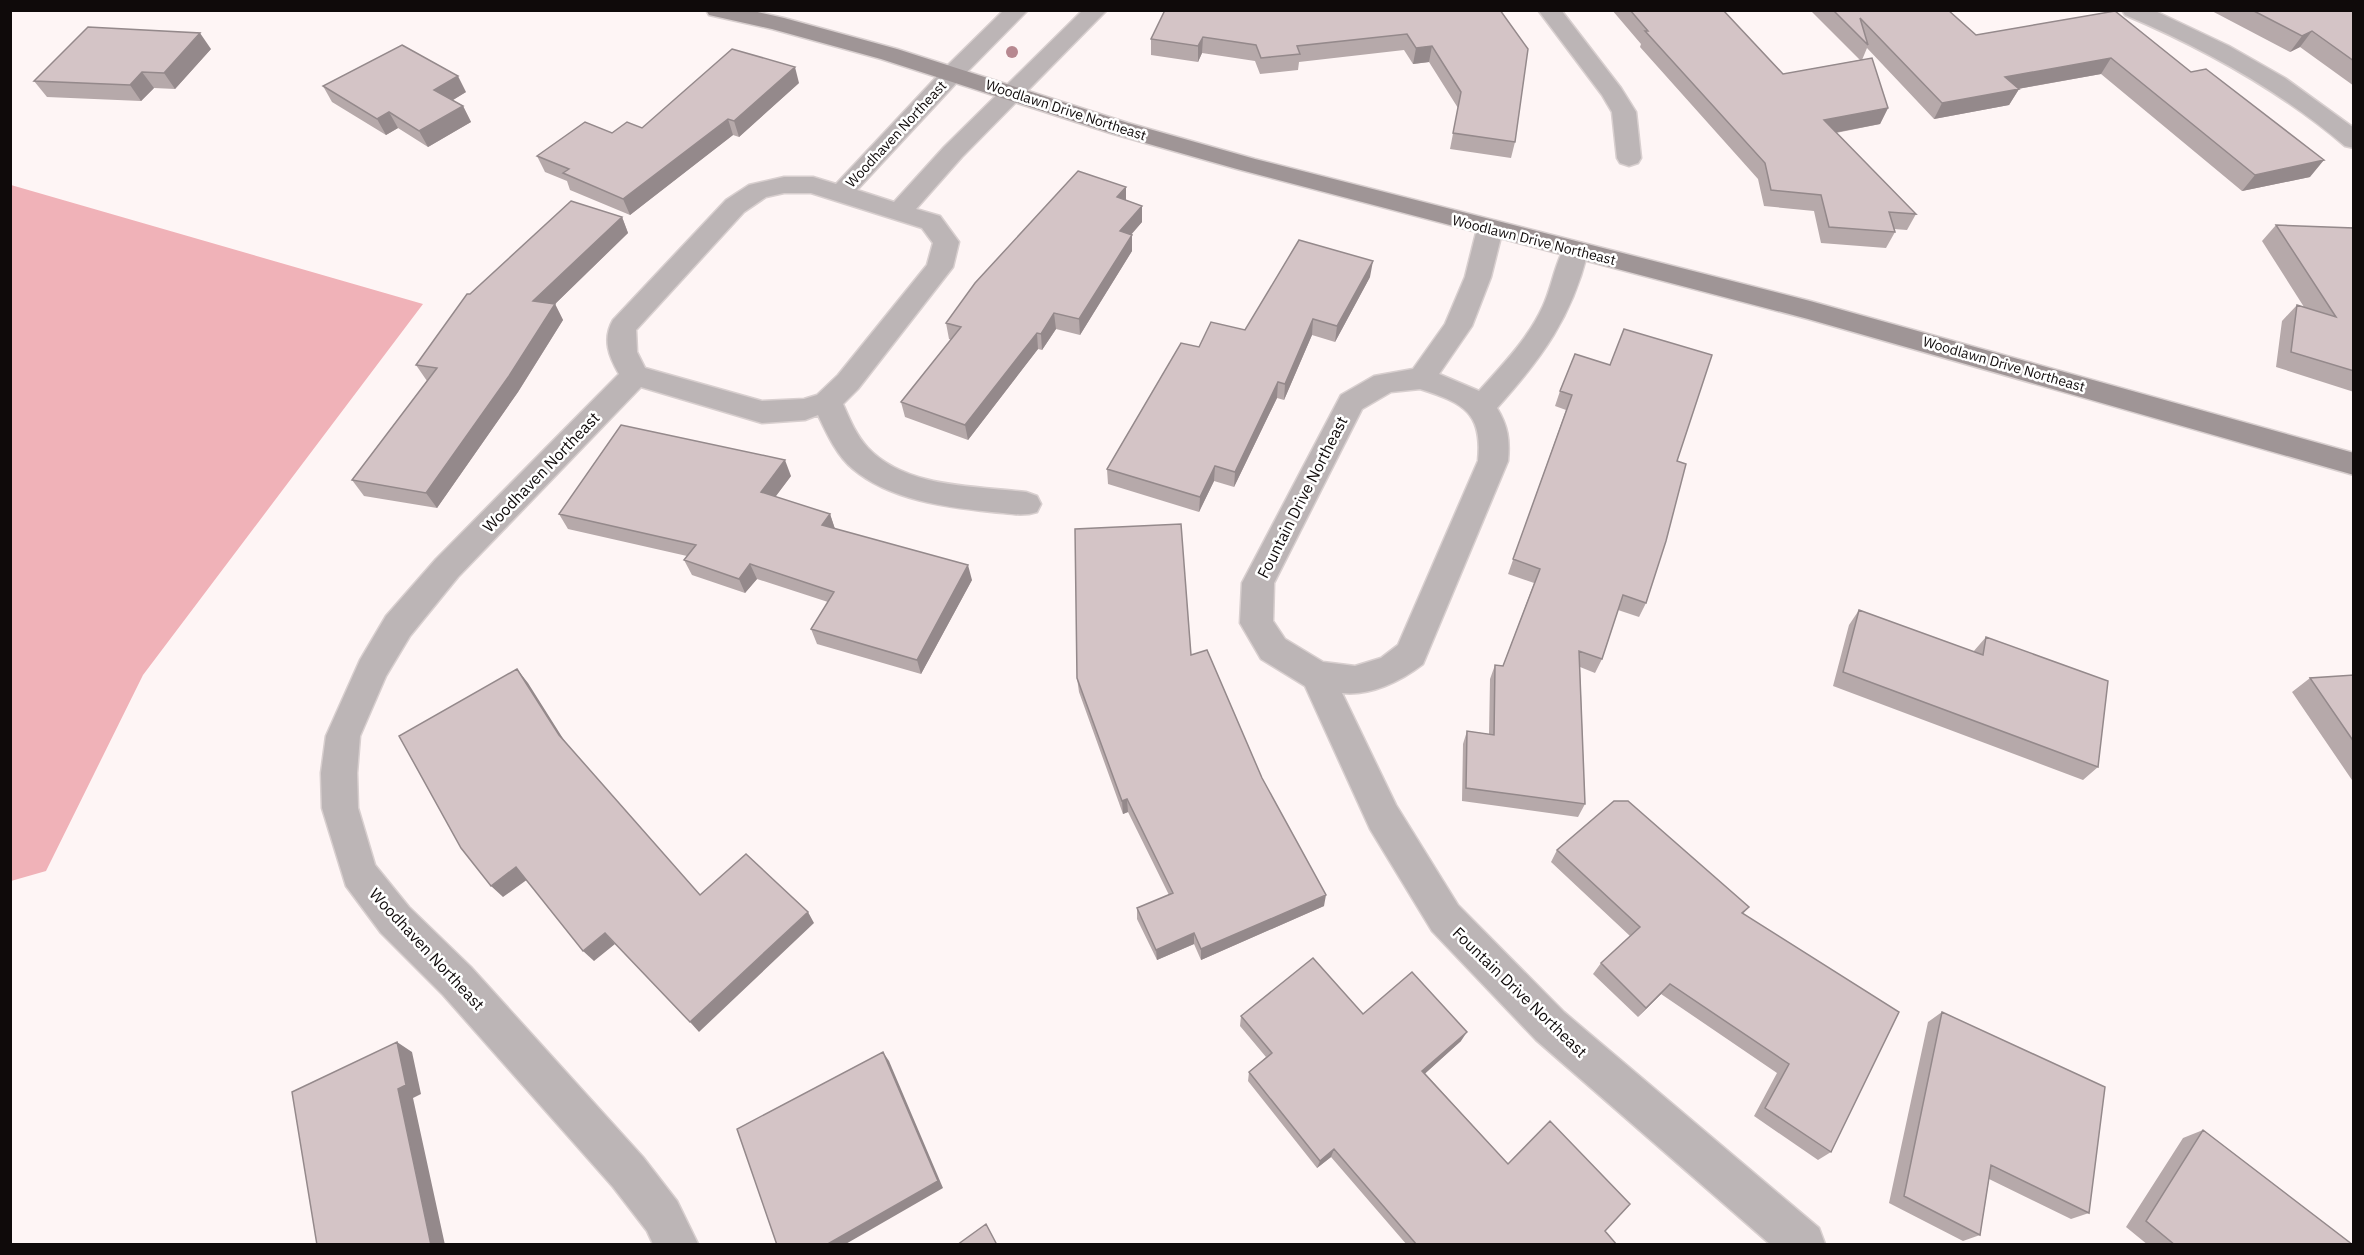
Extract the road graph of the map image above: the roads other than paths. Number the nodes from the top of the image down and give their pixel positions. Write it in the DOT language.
graph roads {
  1 [pos="717,10"];
  2 [pos="1017,10"];
  3 [pos="1096,10"];
  4 [pos="1549,10"];
  5 [pos="2133,10"];
  6 [pos="952,74"];
  7 [pos="1012,94"];
  8 [pos="2354,141"];
  9 [pos="1629,158"];
  10 [pos="841,193"];
  11 [pos="899,212"];
  12 [pos="1490,229"];
  13 [pos="1575,251"];
  14 [pos="635,375"];
  15 [pos="1421,379"];
  16 [pos="826,402"];
  17 [pos="1481,407"];
  18 [pos="2354,464"];
  19 [pos="1026,504"];
  20 [pos="1317,676"];
  21 [pos="676,1245"];
  22 [pos="1803,1245"];
  1 -- 6 [label="street, Woodlawn Drive Northeast"];
  2 -- 6 [label="street, Woodhaven Northeast"];
  3 -- 7 [label="street"];
  4 -- 9 [label="street"];
  5 -- 8 [label="street"];
  6 -- 7 [label="street, Woodlawn Drive Northeast"];
  6 -- 10 [label="street, Woodhaven Northeast"];
  7 -- 11 [label="street"];
  7 -- 12 [label="street, Woodlawn Drive Northeast"];
  10 -- 11 [label="street, Woodhaven Northeast"];
  10 -- 14 [label="street, Woodhaven Northeast"];
  11 -- 16 [label="street, Woodhaven Northeast"];
  12 -- 13 [label="street, Woodlawn Drive Northeast"];
  12 -- 15 [label="street"];
  13 -- 17 [label="street"];
  13 -- 18 [label="street, Woodlawn Drive Northeast"];
  14 -- 16 [label="street, Woodhaven Northeast"];
  14 -- 21 [label="street, Woodhaven Northeast"];
  15 -- 17 [label="street, Fountain Drive Northeast"];
  15 -- 20 [label="street, Fountain Drive Northeast"];
  16 -- 19 [label="street"];
  17 -- 20 [label="street, Fountain Drive Northeast"];
  20 -- 22 [label="street, Fountain Drive Northeast"];
}
